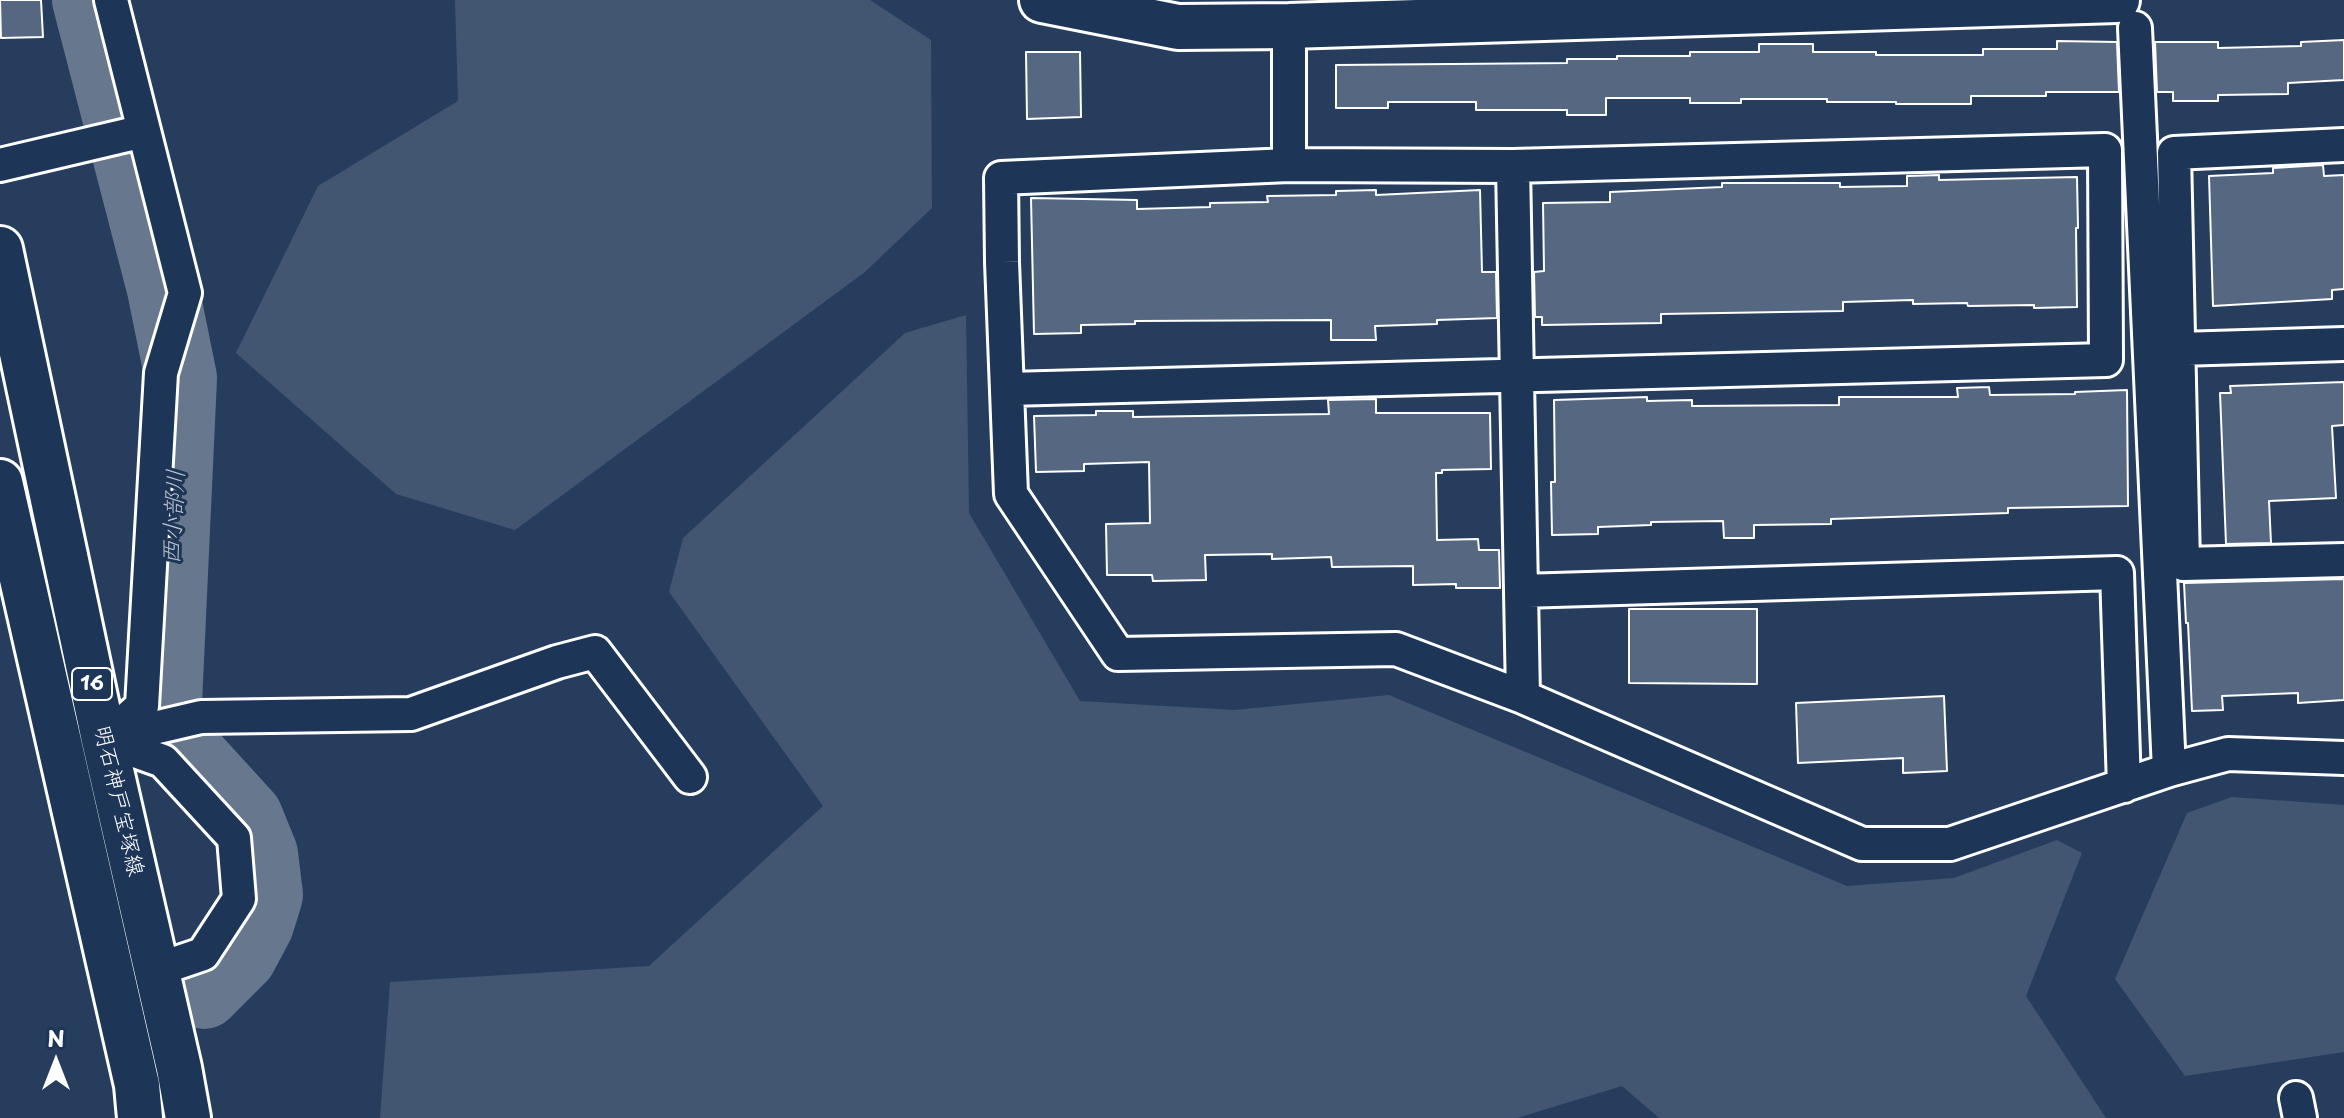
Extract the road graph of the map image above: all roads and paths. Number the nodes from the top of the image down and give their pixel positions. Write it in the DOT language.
graph roads {
  1 [pos="111,0"];
  2 [pos="1042,0"];
  3 [pos="1288,13"];
  4 [pos="2126,14"];
  5 [pos="144,131"];
  6 [pos="2344,145"];
  7 [pos="0,165"];
  8 [pos="1289,165"];
  9 [pos="1513,166"];
  10 [pos="0,249"];
  11 [pos="2344,344"];
  12 [pos="2179,349"];
  13 [pos="1517,376"];
  14 [pos="1008,389"];
  15 [pos="0,482"];
  16 [pos="2344,560"];
  17 [pos="1521,591"];
  18 [pos="1523,697"];
  19 [pos="104,740"];
  20 [pos="2344,758"];
  21 [pos="2169,770"];
  22 [pos="690,777"];
  23 [pos="2124,786"];
  24 [pos="156,970"];
  25 [pos="140,1118"];
  26 [pos="188,1118"];
  1 -- 5 [label="street"];
  2 -- 3 [label="main road"];
  3 -- 4 [label="main road"];
  3 -- 8 [label="street"];
  4 -- 21 [label="street"];
  5 -- 7 [label="street"];
  5 -- 19 [label="street"];
  6 -- 12 [label="street"];
  8 -- 9 [label="street"];
  8 -- 14 [label="street"];
  9 -- 13 [label="street"];
  9 -- 13 [label="street"];
  10 -- 19 [label="main road, 明石神戸宝塚線 / 16"];
  11 -- 12 [label="street"];
  12 -- 16 [label="street"];
  13 -- 14 [label="street"];
  13 -- 17 [label="street"];
  14 -- 18 [label="street"];
  15 -- 25 [label="main road, 明石神戸宝塚線 / 16"];
  17 -- 18 [label="street"];
  17 -- 23 [label="street"];
  18 -- 23 [label="street"];
  19 -- 22 [label="street"];
  19 -- 24 [label="main road, 明石神戸宝塚線 / 16"];
  19 -- 24 [label="street"];
  20 -- 21 [label="street"];
  21 -- 23 [label="street"];
  24 -- 26 [label="main road, 明石神戸宝塚線 / 16"];
}
